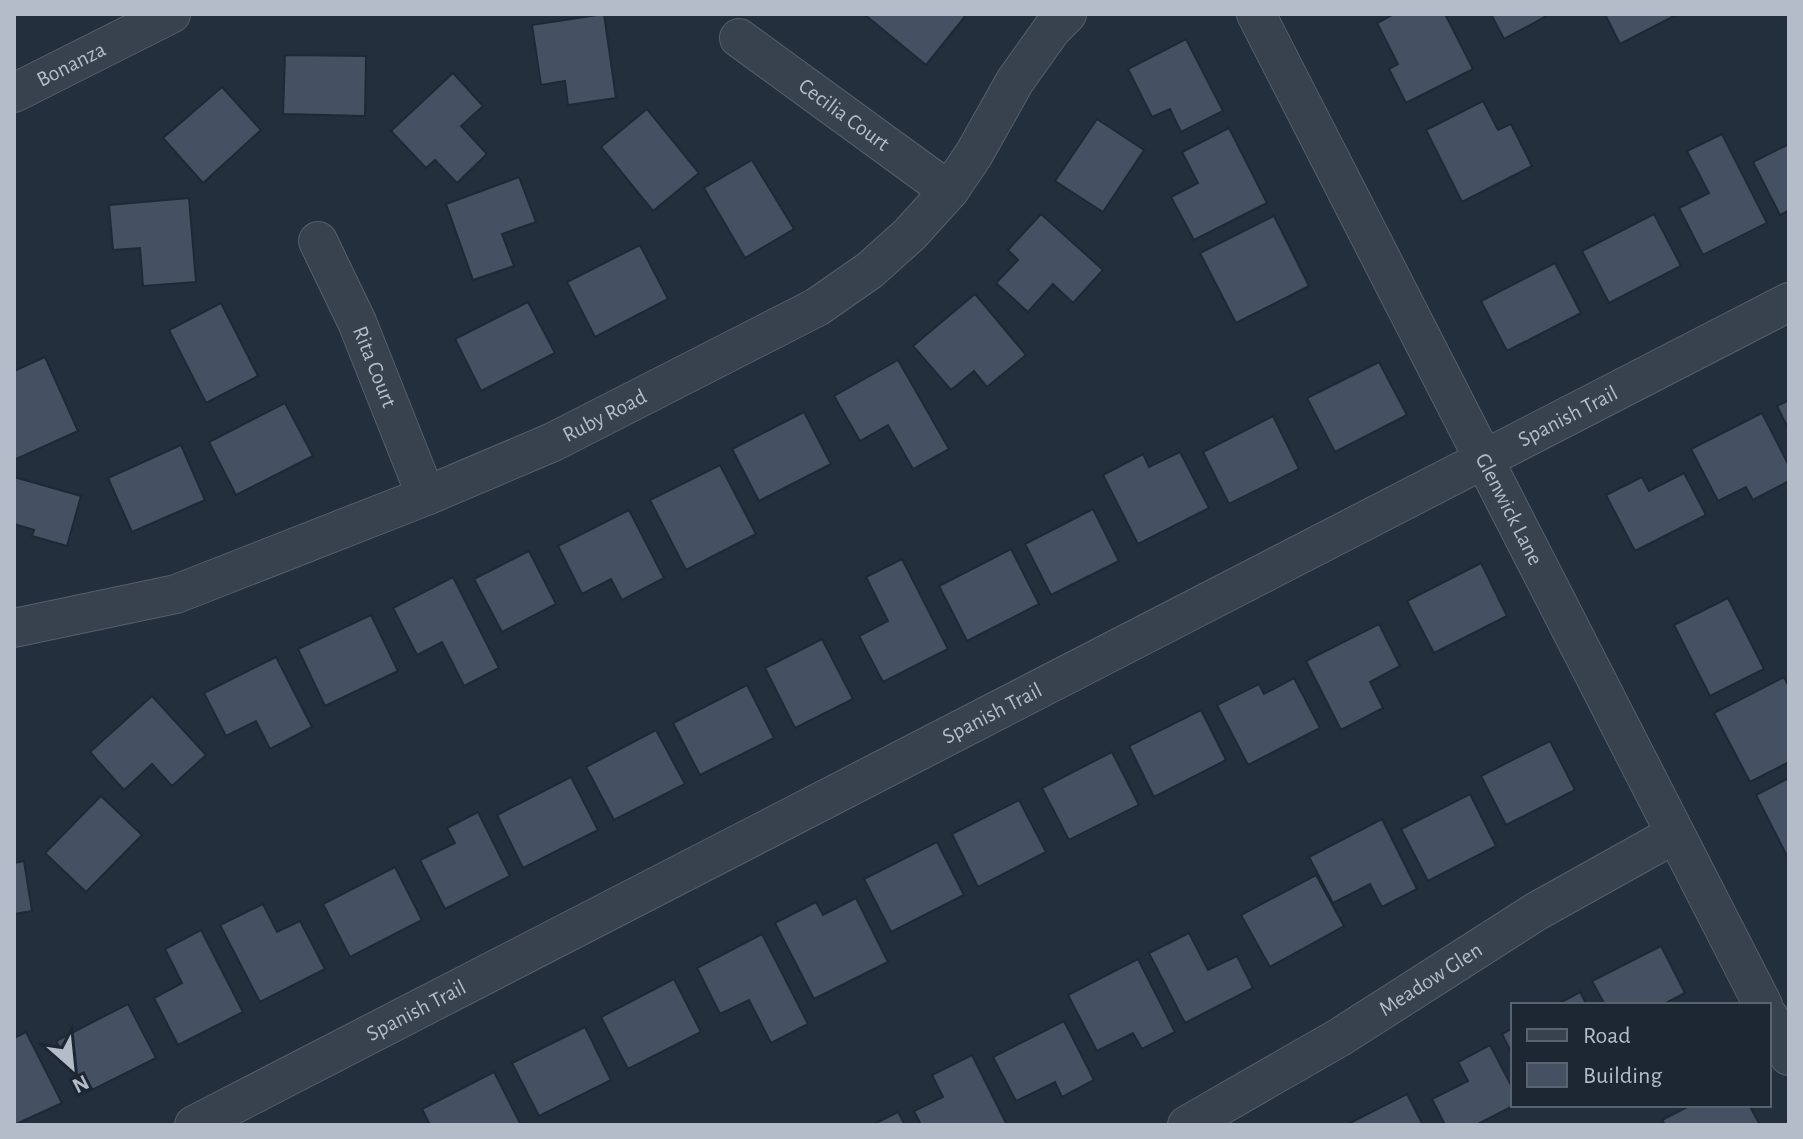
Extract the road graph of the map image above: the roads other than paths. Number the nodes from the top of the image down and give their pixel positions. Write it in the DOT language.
graph roads {
  1 [pos="171,14"];
  2 [pos="1067,14"];
  3 [pos="1256,14"];
  4 [pos="739,38"];
  5 [pos="14,93"];
  6 [pos="949,191"];
  7 [pos="318,241"];
  8 [pos="1789,302"];
  9 [pos="1485,459"];
  10 [pos="426,496"];
  11 [pos="14,628"];
  12 [pos="1675,834"];
  13 [pos="1762,1003"];
  14 [pos="1771,1021"];
  15 [pos="1789,1056"];
  16 [pos="194,1125"];
  17 [pos="1187,1125"];
  1 -- 5 [label="street, Bonanza"];
  2 -- 6 [label="street, Ruby Road"];
  3 -- 9 [label="street, Glenwick Lane"];
  4 -- 6 [label="street, Cecilia Court"];
  6 -- 10 [label="street, Ruby Road"];
  7 -- 10 [label="street, Rita Court"];
  8 -- 9 [label="street, Spanish Trail"];
  9 -- 12 [label="street, Glenwick Lane"];
  9 -- 16 [label="street, Spanish Trail"];
  10 -- 11 [label="street, Ruby Road"];
  12 -- 13 [label="street, Glenwick Lane"];
  12 -- 17 [label="street, Meadow Glen"];
  14 -- 15 [label="street"];
}
